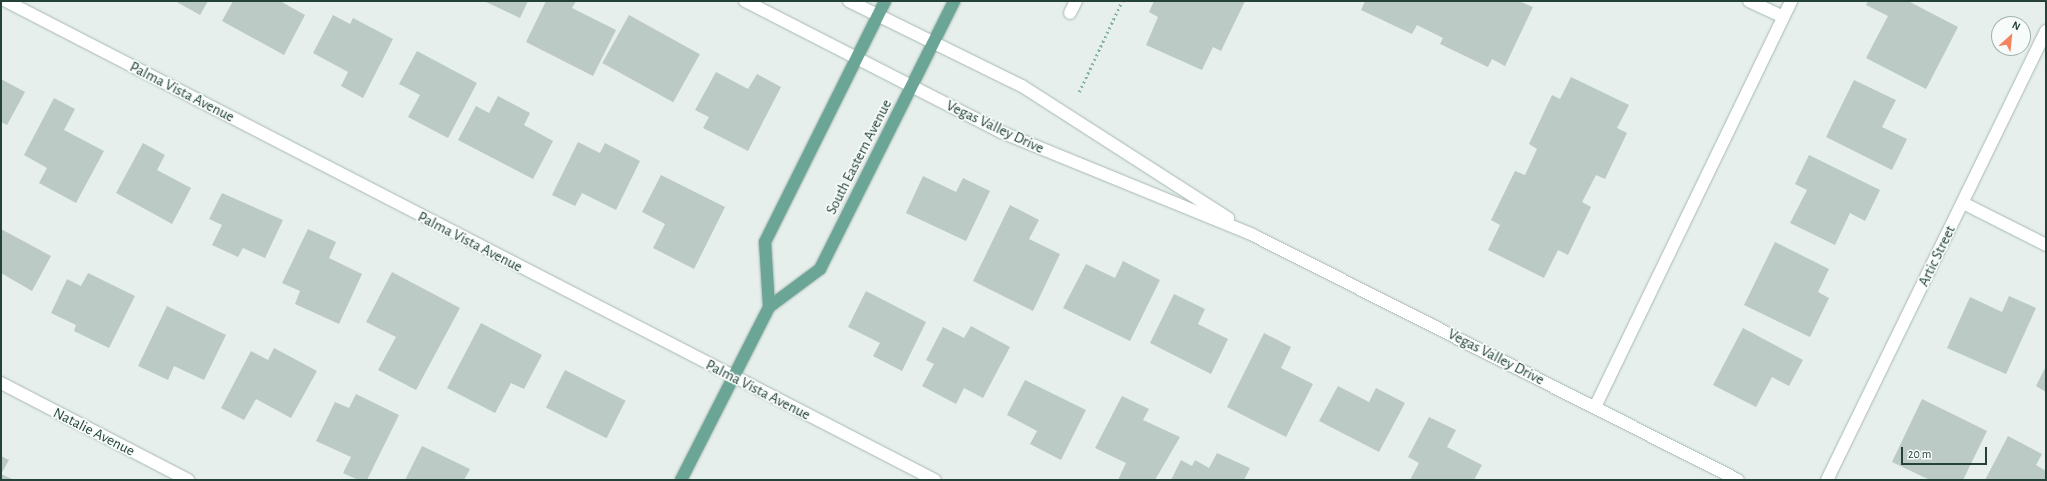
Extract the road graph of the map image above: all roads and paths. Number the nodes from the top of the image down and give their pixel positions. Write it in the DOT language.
graph roads {
  1 [pos="6,1"];
  2 [pos="745,1"];
  3 [pos="849,1"];
  4 [pos="885,1"];
  5 [pos="954,1"];
  6 [pos="1076,1"];
  7 [pos="1122,1"];
  8 [pos="1749,1"];
  9 [pos="1791,1"];
  10 [pos="1070,13"];
  11 [pos="878,15"];
  12 [pos="1783,17"];
  13 [pos="2046,31"];
  14 [pos="934,42"];
  15 [pos="856,59"];
  16 [pos="912,87"];
  17 [pos="1079,92"];
  18 [pos="1963,204"];
  19 [pos="1253,235"];
  20 [pos="2046,245"];
  21 [pos="769,307"];
  22 [pos="733,378"];
  23 [pos="1,383"];
  24 [pos="1595,408"];
  25 [pos="188,480"];
  26 [pos="681,480"];
  27 [pos="935,480"];
  28 [pos="1738,480"];
  29 [pos="1827,480"];
  1 -- 22 [label="street, Palma Vista Avenue"];
  2 -- 15 [label="street, Vegas Valley Drive"];
  3 -- 11 [label="street, Vegas Valley Drive"];
  4 -- 11 [label="main road"];
  5 -- 14 [label="main road, South Eastern Avenue"];
  6 -- 10 [label="street"];
  7 -- 17 [label="path"];
  8 -- 12 [label="street"];
  9 -- 12 [label="street"];
  11 -- 14 [label="street, Vegas Valley Drive"];
  11 -- 15 [label="main road"];
  12 -- 24 [label="street"];
  13 -- 18 [label="street, Artic Street"];
  14 -- 16 [label="main road, South Eastern Avenue"];
  14 -- 19 [label="street, Vegas Valley Drive"];
  15 -- 16 [label="street, Vegas Valley Drive"];
  15 -- 21 [label="main road"];
  16 -- 19 [label="street, Vegas Valley Drive"];
  16 -- 21 [label="main road, South Eastern Avenue"];
  18 -- 20 [label="street"];
  18 -- 29 [label="street, Artic Street"];
  19 -- 24 [label="street, Vegas Valley Drive"];
  21 -- 22 [label="main road, South Eastern Avenue"];
  22 -- 26 [label="main road, South Eastern Avenue"];
  22 -- 27 [label="street, Palma Vista Avenue"];
  23 -- 25 [label="street, Natalie Avenue"];
  24 -- 28 [label="street, Vegas Valley Drive"];
}
